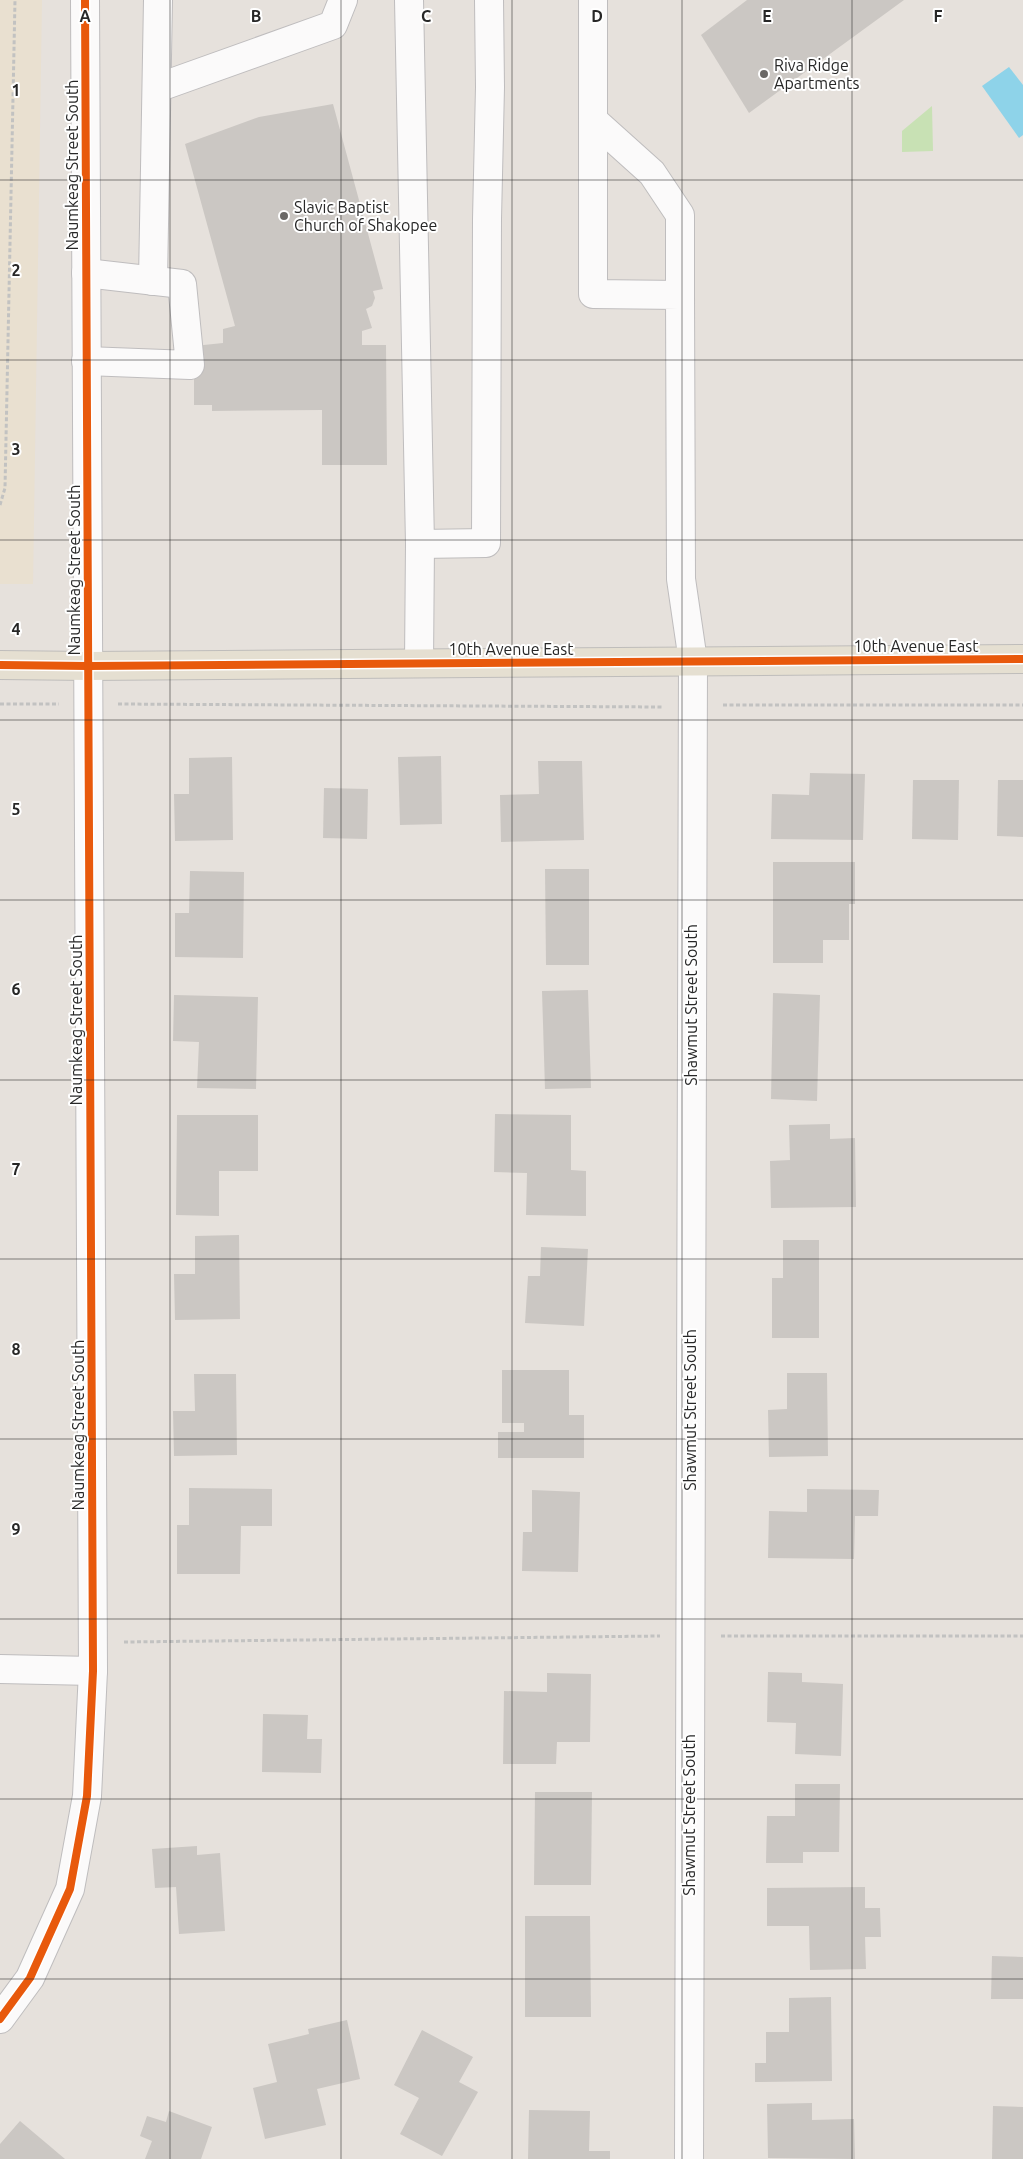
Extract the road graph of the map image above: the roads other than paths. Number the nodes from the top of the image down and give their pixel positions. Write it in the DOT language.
graph roads {
  1 [pos="85,0"];
  2 [pos="158,0"];
  3 [pos="343,0"];
  4 [pos="409,0"];
  5 [pos="489,0"];
  6 [pos="593,0"];
  7 [pos="157,88"];
  8 [pos="593,120"];
  9 [pos="86,274"];
  10 [pos="153,280"];
  11 [pos="680,295"];
  12 [pos="86,361"];
  13 [pos="420,544"];
  14 [pos="1023,659"];
  15 [pos="693,661"];
  16 [pos="418,663"];
  17 [pos="0,665"];
  18 [pos="88,666"];
  19 [pos="0,1669"];
  20 [pos="93,1671"];
  21 [pos="0,2019"];
  22 [pos="689,2159"];
  1 -- 9 [label="street, Naumkeag Street South"];
  2 -- 7 [label="street"];
  3 -- 7 [label="street"];
  4 -- 13 [label="street"];
  5 -- 13 [label="street"];
  6 -- 8 [label="street"];
  7 -- 10 [label="street"];
  8 -- 11 [label="street, Shawmut Street South"];
  8 -- 11 [label="street"];
  9 -- 10 [label="street"];
  9 -- 12 [label="street, Naumkeag Street South"];
  10 -- 12 [label="street"];
  11 -- 15 [label="street, Shawmut Street South"];
  12 -- 18 [label="street, Naumkeag Street South"];
  13 -- 16 [label="street"];
  14 -- 15 [label="main road, 10th Avenue East"];
  15 -- 16 [label="main road, 10th Avenue East"];
  15 -- 22 [label="street, Shawmut Street South"];
  16 -- 18 [label="main road, 10th Avenue East"];
  17 -- 18 [label="main road, 10th Avenue East"];
  18 -- 20 [label="street, Naumkeag Street South"];
  19 -- 20 [label="street"];
  20 -- 21 [label="street, Naumkeag Street South"];
}
